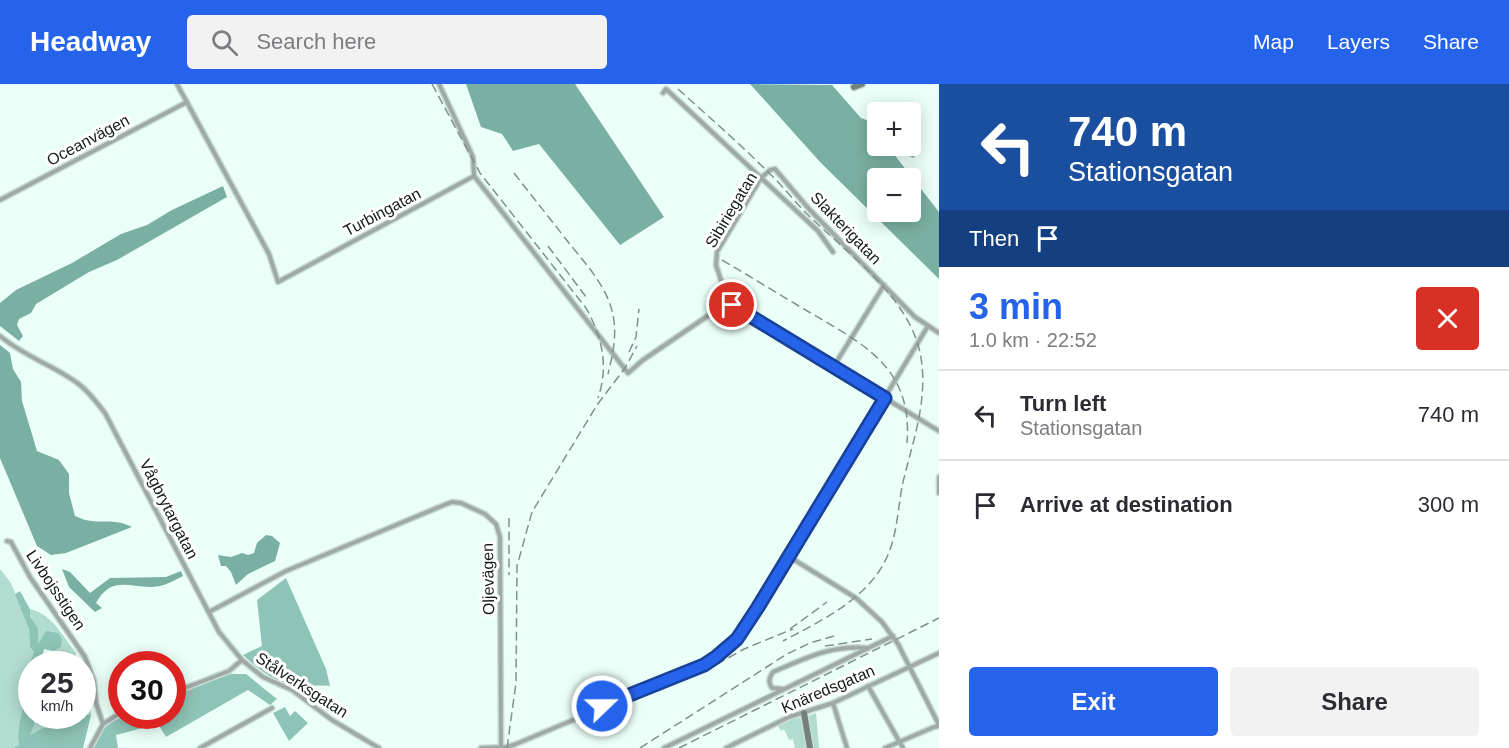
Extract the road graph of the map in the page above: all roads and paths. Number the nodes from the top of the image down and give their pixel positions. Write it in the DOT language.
graph roads {
  1 [pos="177,84"];
  2 [pos="439,84"];
  3 [pos="862,84"];
  4 [pos="854,87"];
  5 [pos="664,89"];
  6 [pos="187,102"];
  7 [pos="775,169"];
  8 [pos="474,176"];
  9 [pos="761,178"];
  10 [pos="0,200"];
  11 [pos="833,252"];
  12 [pos="884,284"];
  13 [pos="728,302"];
  14 [pos="928,326"];
  15 [pos="939,333"];
  16 [pos="0,336"];
  17 [pos="834,366"];
  18 [pos="885,398"];
  19 [pos="939,431"];
  20 [pos="939,477"];
  21 [pos="939,493"];
  22 [pos="7,541"];
  23 [pos="788,556"];
  24 [pos="209,612"];
  25 [pos="893,636"];
  26 [pos="868,648"];
  27 [pos="939,653"];
  28 [pos="242,660"];
  29 [pos="909,668"];
  30 [pos="868,686"];
  31 [pos="186,688"];
  32 [pos="783,689"];
  33 [pos="833,703"];
  34 [pos="272,708"];
  35 [pos="804,713"];
  36 [pos="108,721"];
  37 [pos="103,724"];
  38 [pos="939,726"];
  39 [pos="899,742"];
  40 [pos="501,746"];
  41 [pos="90,748"];
  42 [pos="200,748"];
  43 [pos="379,748"];
  44 [pos="481,748"];
  45 [pos="664,748"];
  46 [pos="726,748"];
  47 [pos="810,748"];
  48 [pos="848,748"];
  49 [pos="885,748"];
  50 [pos="903,748"];
  1 -- 6 [label="street, Turbingatan"];
  2 -- 8 [label="street"];
  3 -- 4 [label="street"];
  5 -- 9 [label="street"];
  6 -- 8 [label="street, Turbingatan"];
  6 -- 10 [label="street, Oceanvägen"];
  7 -- 9 [label="street, Sibiriegatan"];
  7 -- 12 [label="street, Slakterigatan"];
  8 -- 13 [label="street"];
  9 -- 11 [label="street"];
  9 -- 13 [label="street, Sibiriegatan"];
  12 -- 14 [label="street"];
  12 -- 17 [label="street, Slakterigatan"];
  13 -- 17 [label="street"];
  14 -- 15 [label="street"];
  14 -- 18 [label="street"];
  16 -- 24 [label="street, Vågbrytargatan"];
  17 -- 18 [label="street"];
  18 -- 19 [label="street"];
  18 -- 23 [label="street"];
  20 -- 21 [label="street"];
  22 -- 37 [label="street, Livbojsstigen"];
  23 -- 25 [label="street"];
  23 -- 40 [label="street"];
  24 -- 28 [label="street, Vågbrytargatan"];
  24 -- 40 [label="street, Oljevägen"];
  25 -- 26 [label="street"];
  25 -- 29 [label="street"];
  26 -- 32 [label="street"];
  26 -- 32 [label="street"];
  27 -- 29 [label="street, Knäredsgatan"];
  28 -- 31 [label="street"];
  28 -- 43 [label="street, Stålverksgatan"];
  29 -- 30 [label="street, Knäredsgatan"];
  29 -- 38 [label="street"];
  30 -- 33 [label="street, Knäredsgatan"];
  30 -- 39 [label="street"];
  32 -- 45 [label="street"];
  33 -- 35 [label="street, Knäredsgatan"];
  33 -- 48 [label="street"];
  34 -- 42 [label="street"];
  35 -- 46 [label="street, Knäredsgatan"];
  35 -- 47 [label="street"];
  36 -- 37 [label="street"];
  37 -- 41 [label="street"];
  38 -- 39 [label="street"];
  39 -- 49 [label="street"];
  39 -- 50 [label="street"];
  40 -- 44 [label="street"];
}
